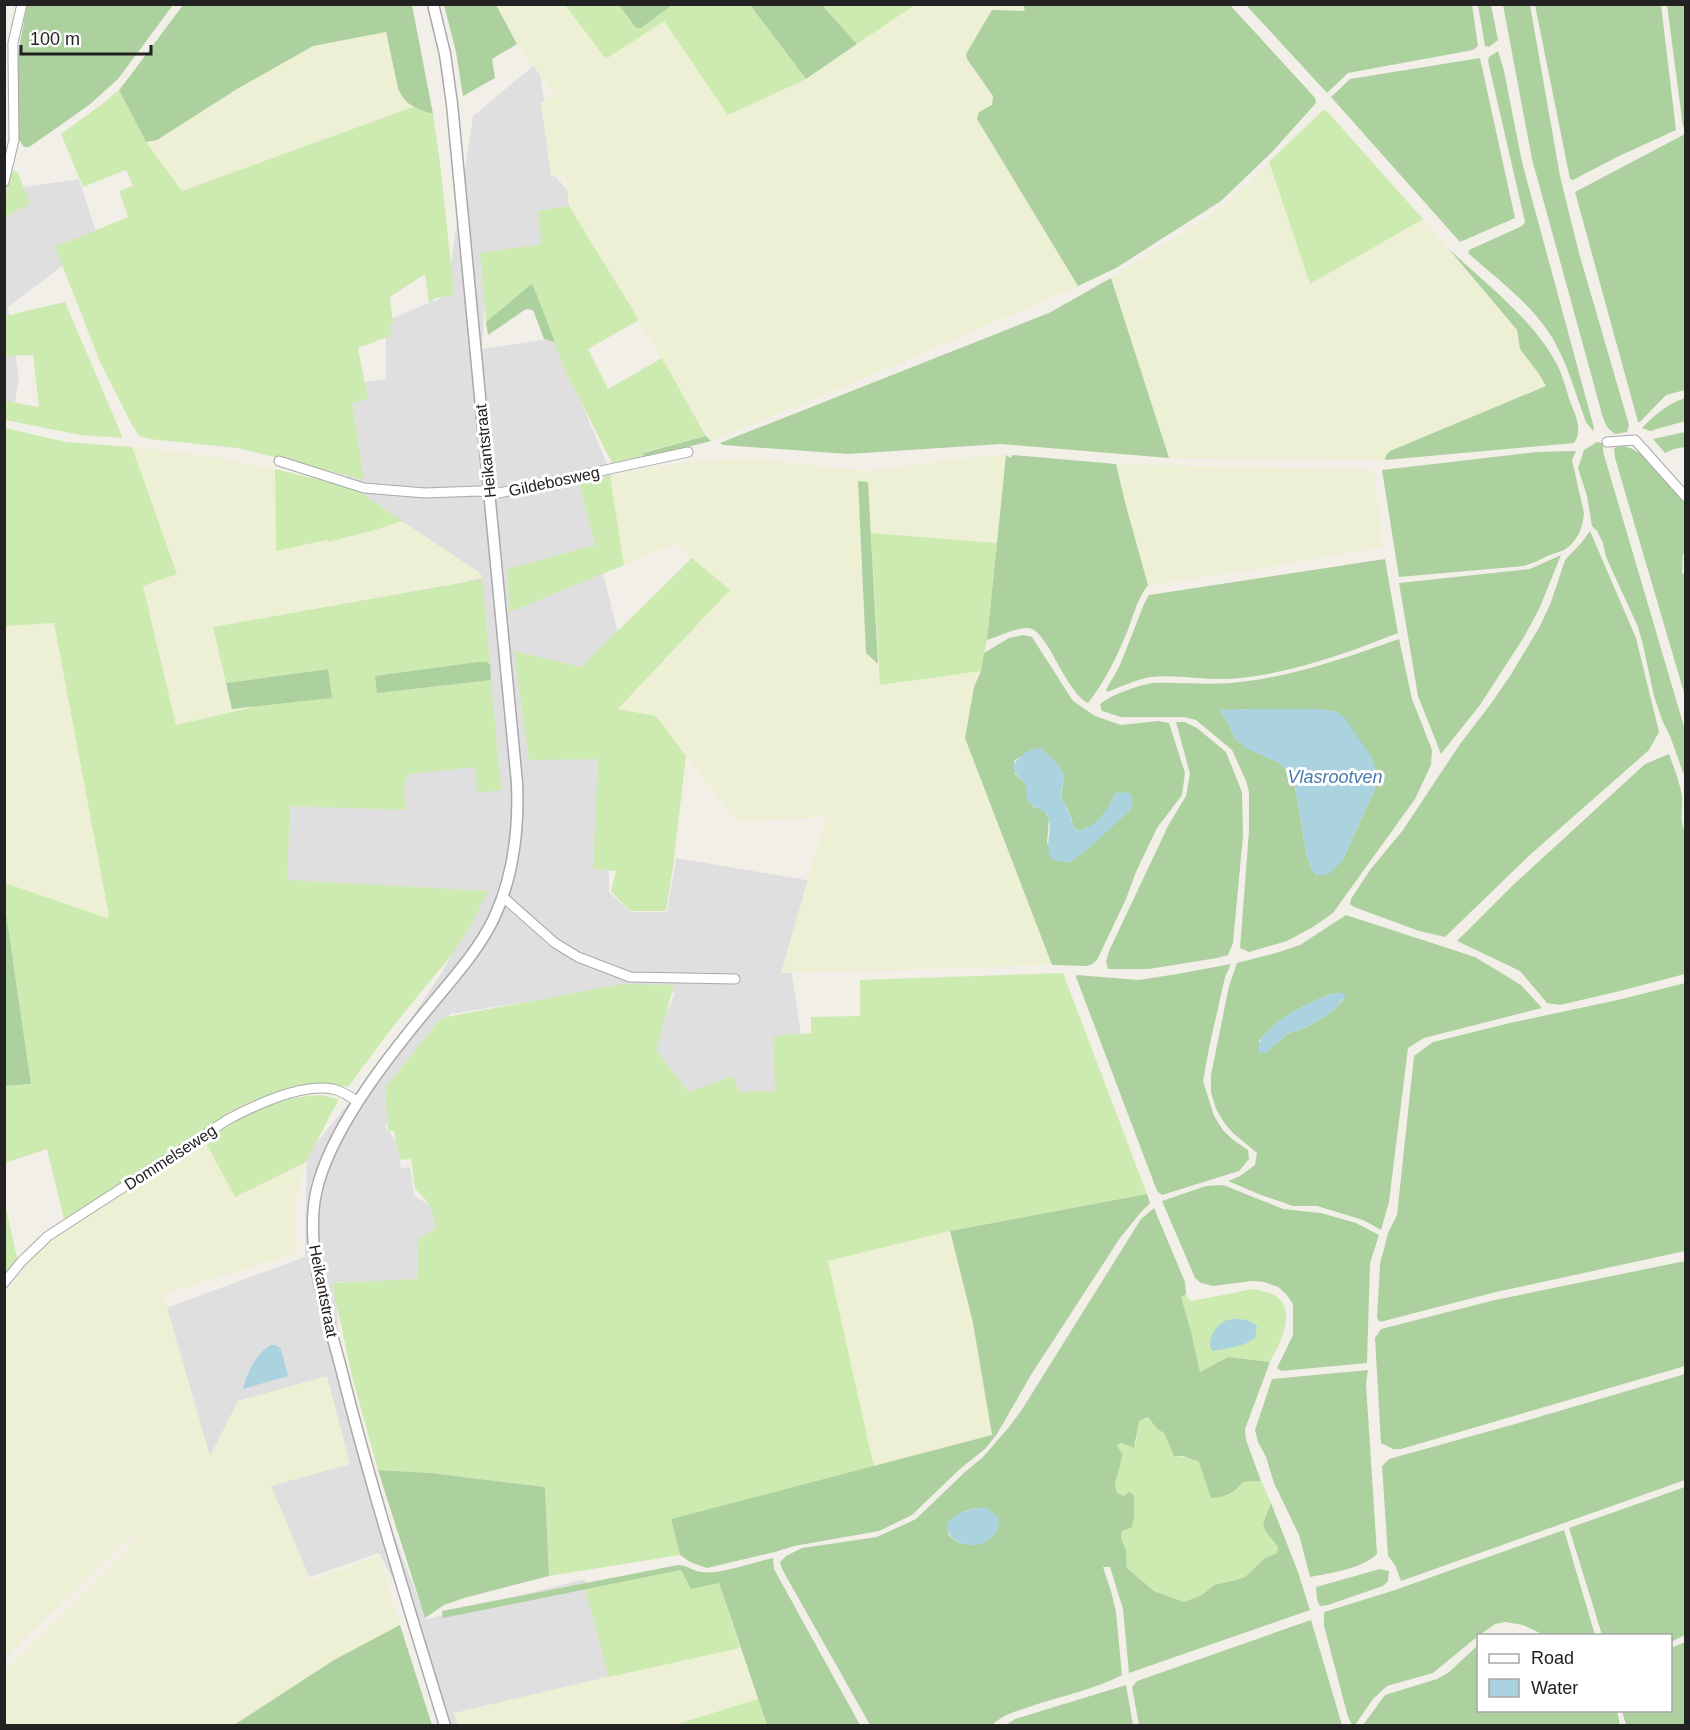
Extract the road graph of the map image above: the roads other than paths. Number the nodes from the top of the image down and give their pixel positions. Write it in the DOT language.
graph roads {
  1 [pos="22,4"];
  2 [pos="433,4"];
  3 [pos="4,182"];
  4 [pos="1607,442"];
  5 [pos="688,452"];
  6 [pos="279,461"];
  7 [pos="490,493"];
  8 [pos="1686,497"];
  9 [pos="503,897"];
  10 [pos="735,979"];
  11 [pos="358,1102"];
  12 [pos="4,1282"];
  13 [pos="445,1725"];
  1 -- 3 [label="street"];
  2 -- 7 [label="street, Heikantstraat"];
  4 -- 8 [label="street"];
  5 -- 7 [label="street, Gildebosweg"];
  6 -- 7 [label="street, Gildebosweg"];
  7 -- 9 [label="street, Heikantstraat"];
  9 -- 10 [label="street"];
  9 -- 11 [label="street, Heikantstraat"];
  11 -- 12 [label="street, Dommelseweg"];
  11 -- 13 [label="street, Heikantstraat"];
}
